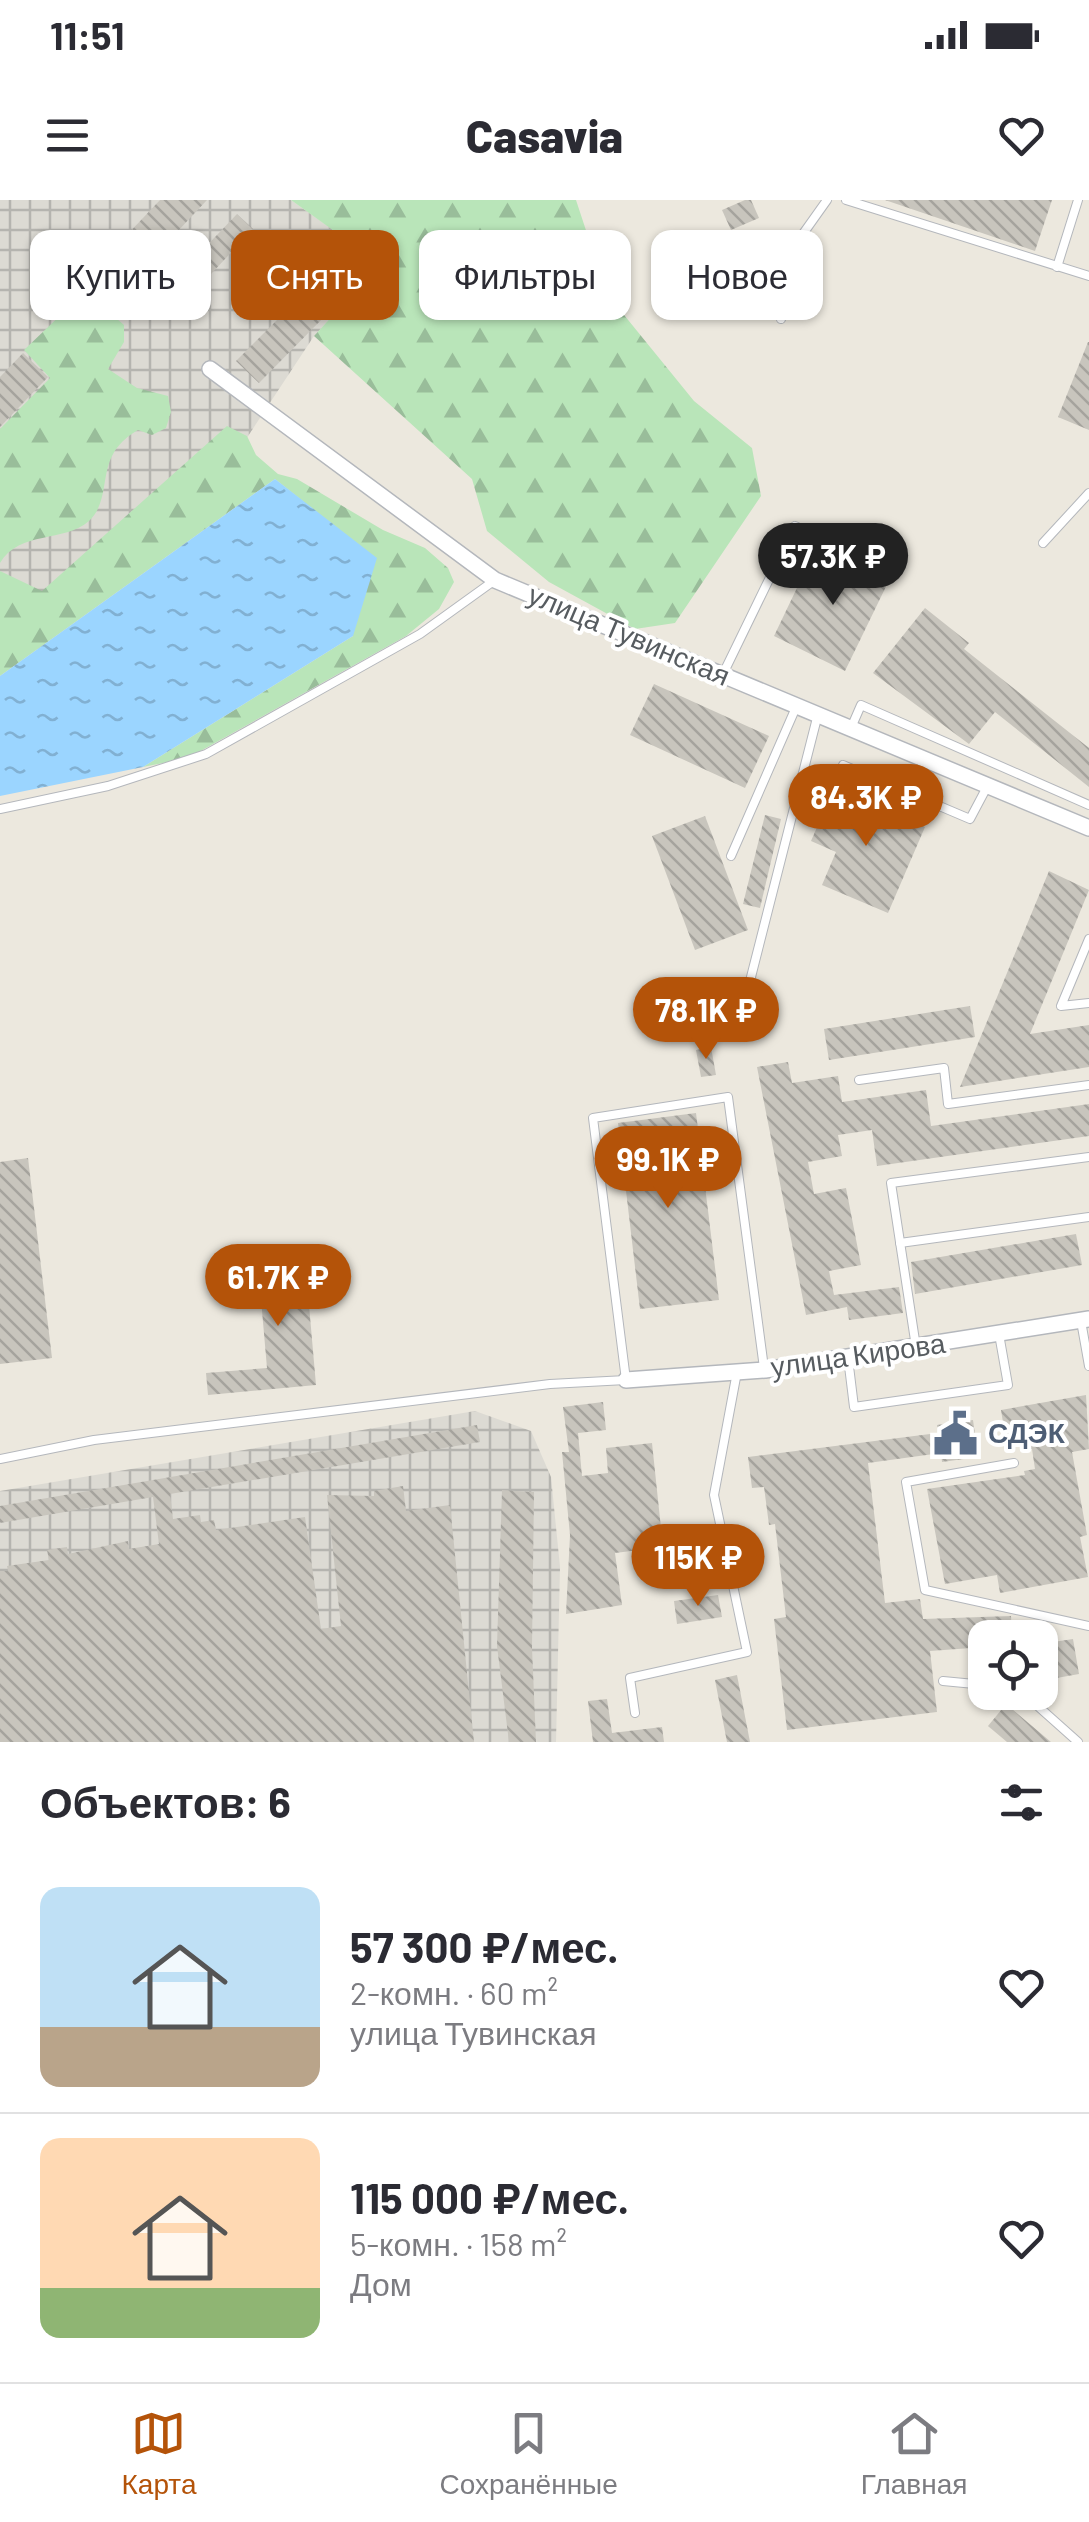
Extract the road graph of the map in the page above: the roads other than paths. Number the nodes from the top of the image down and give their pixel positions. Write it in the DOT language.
graph roads {
  1 [pos="827,200"];
  2 [pos="846,200"];
  3 [pos="1078,200"];
  4 [pos="806,230"];
  5 [pos="1056,267"];
  6 [pos="1089,276"];
  7 [pos="210,370"];
  8 [pos="1089,493"];
  9 [pos="1043,543"];
  10 [pos="866,558"];
  11 [pos="495,580"];
  12 [pos="723,674"];
  13 [pos="797,705"];
  14 [pos="818,714"];
  15 [pos="851,728"];
  16 [pos="843,765"];
  17 [pos="988,785"];
  18 [pos="1089,805"];
  19 [pos="0,809"];
  20 [pos="1089,828"];
  21 [pos="731,856"];
  22 [pos="1089,939"];
  23 [pos="1089,1002"];
  24 [pos="738,1028"];
  25 [pos="859,1080"];
  26 [pos="1089,1084"];
  27 [pos="1089,1158"];
  28 [pos="1089,1218"];
  29 [pos="900,1243"];
  30 [pos="1085,1320"];
  31 [pos="999,1334"];
  32 [pos="916,1347"];
  33 [pos="848,1358"];
  34 [pos="1089,1366"];
  35 [pos="765,1370"];
  36 [pos="738,1372"];
  37 [pos="626,1380"];
  38 [pos="0,1459"];
  39 [pos="1014,1464"];
  40 [pos="1089,1626"];
  41 [pos="943,1681"];
  42 [pos="968,1683"];
  43 [pos="1042,1710"];
  44 [pos="635,1712"];
  45 [pos="1078,1742"];
  1 -- 4 [label="lane"];
  2 -- 5 [label="lane"];
  3 -- 5 [label="lane"];
  5 -- 6 [label="lane"];
  7 -- 11 [label="street, улица Тувинская"];
  8 -- 9 [label="lane"];
  10 -- 12 [label="lane"];
  11 -- 12 [label="street, улица Тувинская"];
  11 -- 19 [label="lane"];
  12 -- 13 [label="street, улица Тувинская"];
  13 -- 14 [label="street, улица Тувинская"];
  13 -- 21 [label="lane"];
  14 -- 15 [label="street, улица Тувинская"];
  14 -- 24 [label="lane"];
  15 -- 17 [label="street, улица Тувинская"];
  15 -- 18 [label="lane"];
  16 -- 17 [label="lane"];
  17 -- 20 [label="street, улица Тувинская"];
  22 -- 23 [label="lane"];
  25 -- 26 [label="lane"];
  27 -- 29 [label="lane"];
  28 -- 29 [label="lane"];
  29 -- 32 [label="lane"];
  30 -- 31 [label="street, улица Кирова"];
  30 -- 34 [label="lane"];
  31 -- 32 [label="street, улица Кирова"];
  31 -- 33 [label="lane"];
  32 -- 33 [label="street, улица Кирова"];
  33 -- 35 [label="street, улица Кирова"];
  35 -- 36 [label="street, улица Кирова"];
  35 -- 37 [label="lane"];
  36 -- 37 [label="street, улица Кирова"];
  36 -- 44 [label="lane"];
  37 -- 38 [label="lane"];
  39 -- 40 [label="lane"];
  41 -- 42 [label="lane"];
  43 -- 45 [label="lane"];
}
